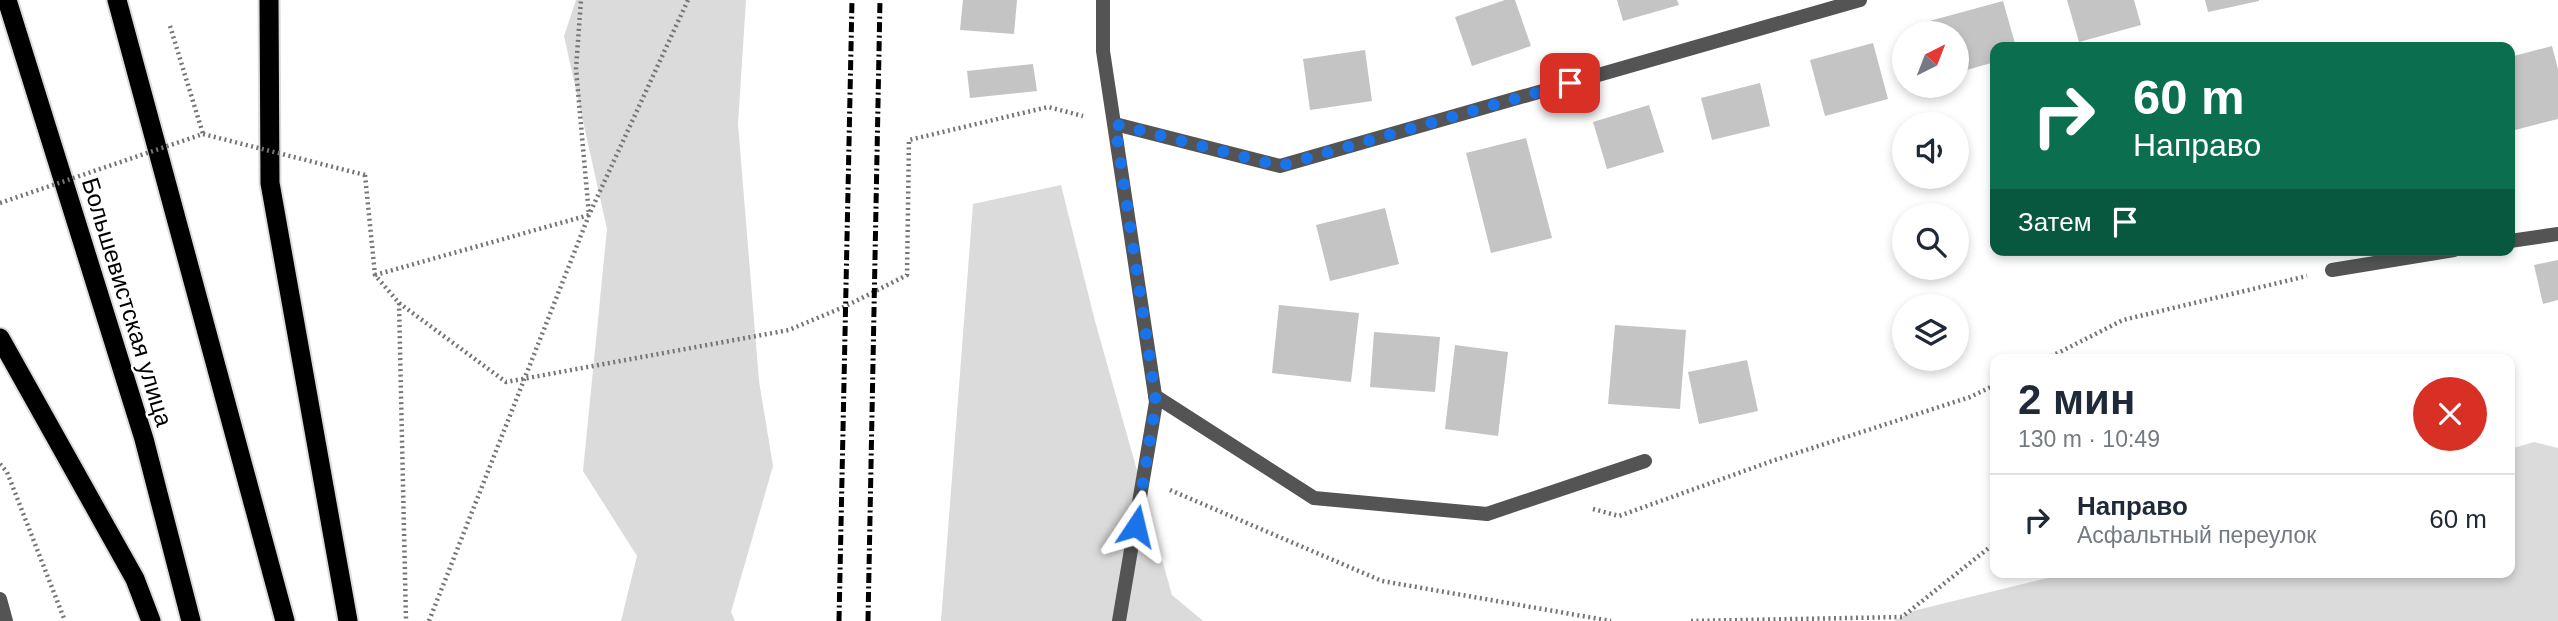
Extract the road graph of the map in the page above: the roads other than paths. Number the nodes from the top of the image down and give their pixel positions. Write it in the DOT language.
graph roads {
  1 [pos="7,0"];
  2 [pos="117,0"];
  3 [pos="268,0"];
  4 [pos="1103,0"];
  5 [pos="1860,0"];
  6 [pos="1115,124"];
  7 [pos="2558,234"];
  8 [pos="2515,241"];
  9 [pos="2417,256"];
  10 [pos="2332,270"];
  11 [pos="0,338"];
  12 [pos="1155,396"];
  13 [pos="1645,461"];
  14 [pos="0,599"];
  15 [pos="6,621"];
  16 [pos="151,621"];
  17 [pos="191,621"];
  18 [pos="285,621"];
  19 [pos="348,621"];
  20 [pos="1119,621"];
  1 -- 17 [label="highway, Большевистская улица"];
  2 -- 18 [label="highway"];
  3 -- 19 [label="highway"];
  4 -- 6 [label="street"];
  5 -- 6 [label="street"];
  6 -- 12 [label="street"];
  7 -- 8 [label="street"];
  9 -- 10 [label="street"];
  11 -- 16 [label="highway"];
  12 -- 13 [label="street"];
  12 -- 20 [label="street"];
  14 -- 15 [label="street"];
}
